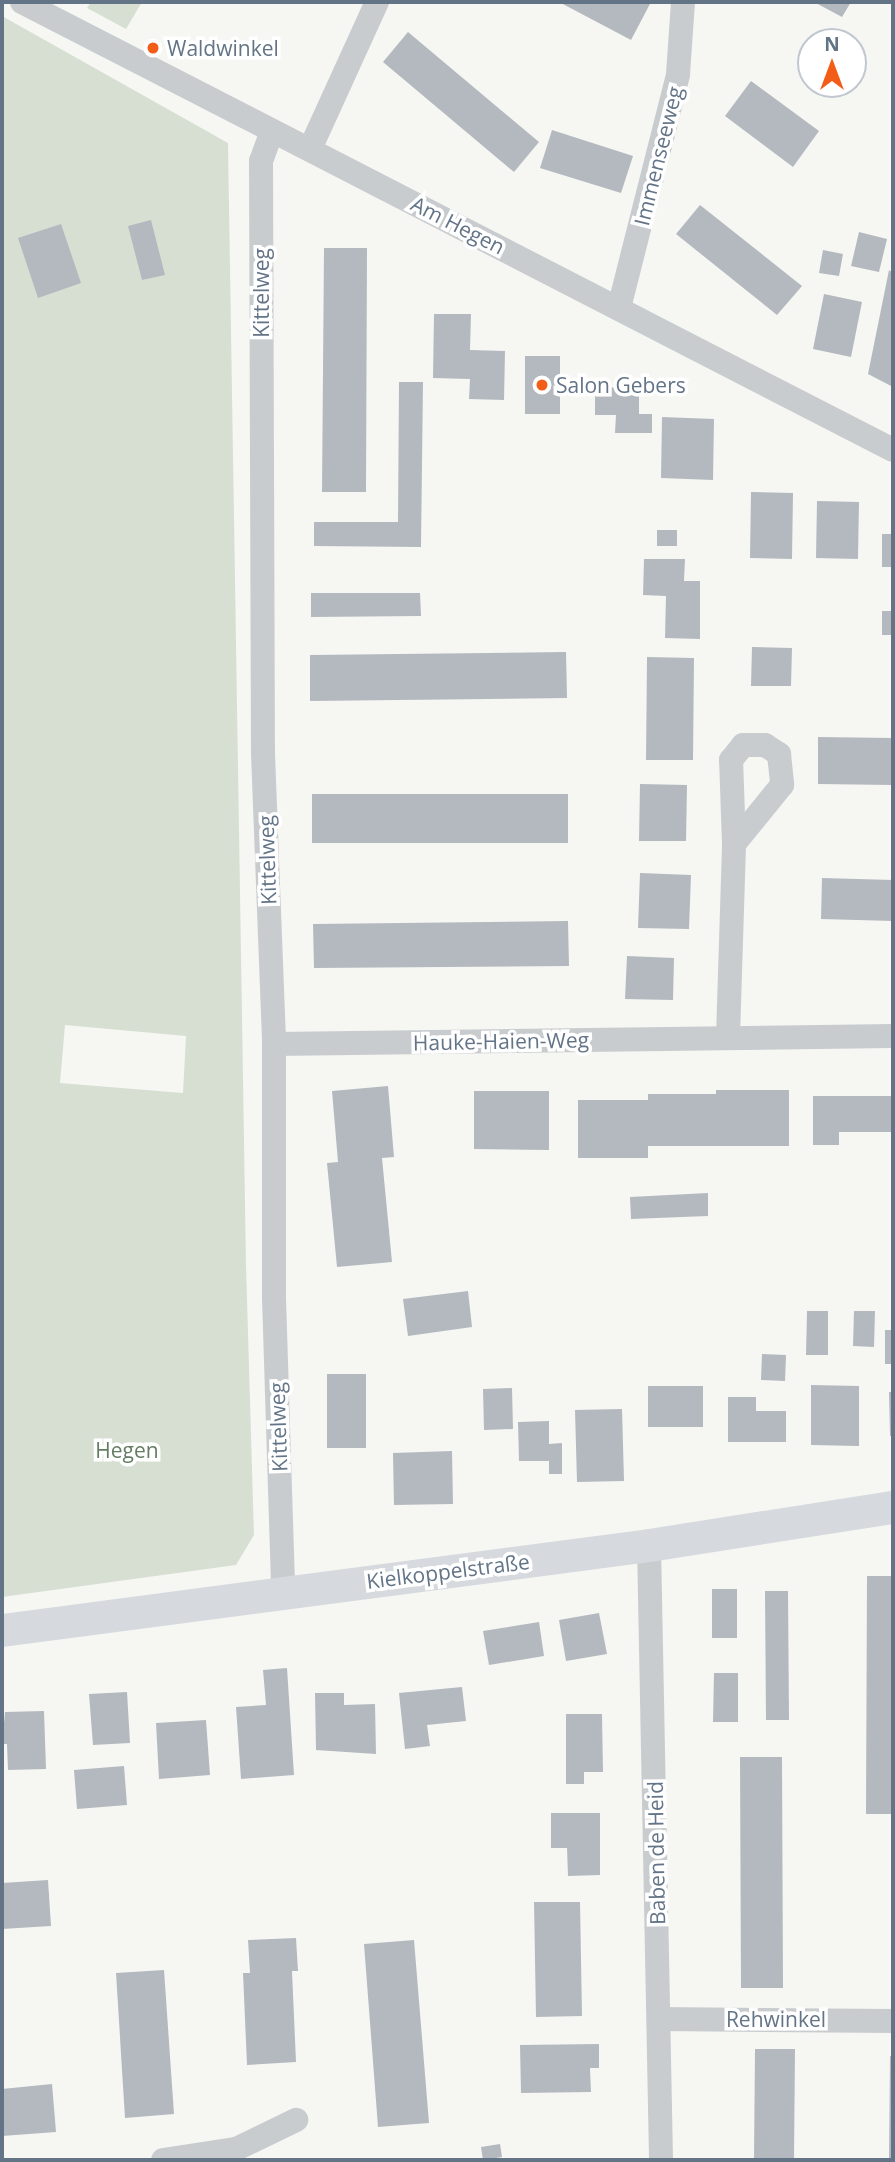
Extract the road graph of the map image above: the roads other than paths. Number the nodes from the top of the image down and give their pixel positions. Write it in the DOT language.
graph roads {
  1 [pos="22,2"];
  2 [pos="377,2"];
  3 [pos="683,2"];
  4 [pos="272,131"];
  5 [pos="310,149"];
  6 [pos="619,308"];
  7 [pos="893,450"];
  8 [pos="734,844"];
  9 [pos="893,1036"];
  10 [pos="728,1037"];
  11 [pos="274,1044"];
  12 [pos="893,1507"];
  13 [pos="649,1545"];
  14 [pos="283,1591"];
  15 [pos="2,1630"];
  16 [pos="659,2019"];
  17 [pos="893,2021"];
  18 [pos="296,2120"];
  19 [pos="163,2160"];
  20 [pos="661,2160"];
  1 -- 4 [label="street, Am Hegen"];
  2 -- 5 [label="street"];
  3 -- 6 [label="street, Immenseeweg"];
  4 -- 5 [label="street, Am Hegen"];
  4 -- 11 [label="street, Kittelweg"];
  5 -- 6 [label="street, Am Hegen"];
  6 -- 7 [label="street, Am Hegen"];
  8 -- 10 [label="street"];
  9 -- 10 [label="street, Hauke-Haien-Weg"];
  10 -- 11 [label="street, Hauke-Haien-Weg"];
  11 -- 14 [label="street, Kittelweg"];
  12 -- 13 [label="street, Kielkoppelstraße"];
  13 -- 14 [label="street, Kielkoppelstraße"];
  13 -- 16 [label="street, Baben de Heid"];
  14 -- 15 [label="street, Kielkoppelstraße"];
  16 -- 17 [label="street, Rehwinkel"];
  16 -- 20 [label="street, Baben de Heid"];
  18 -- 19 [label="street"];
}
